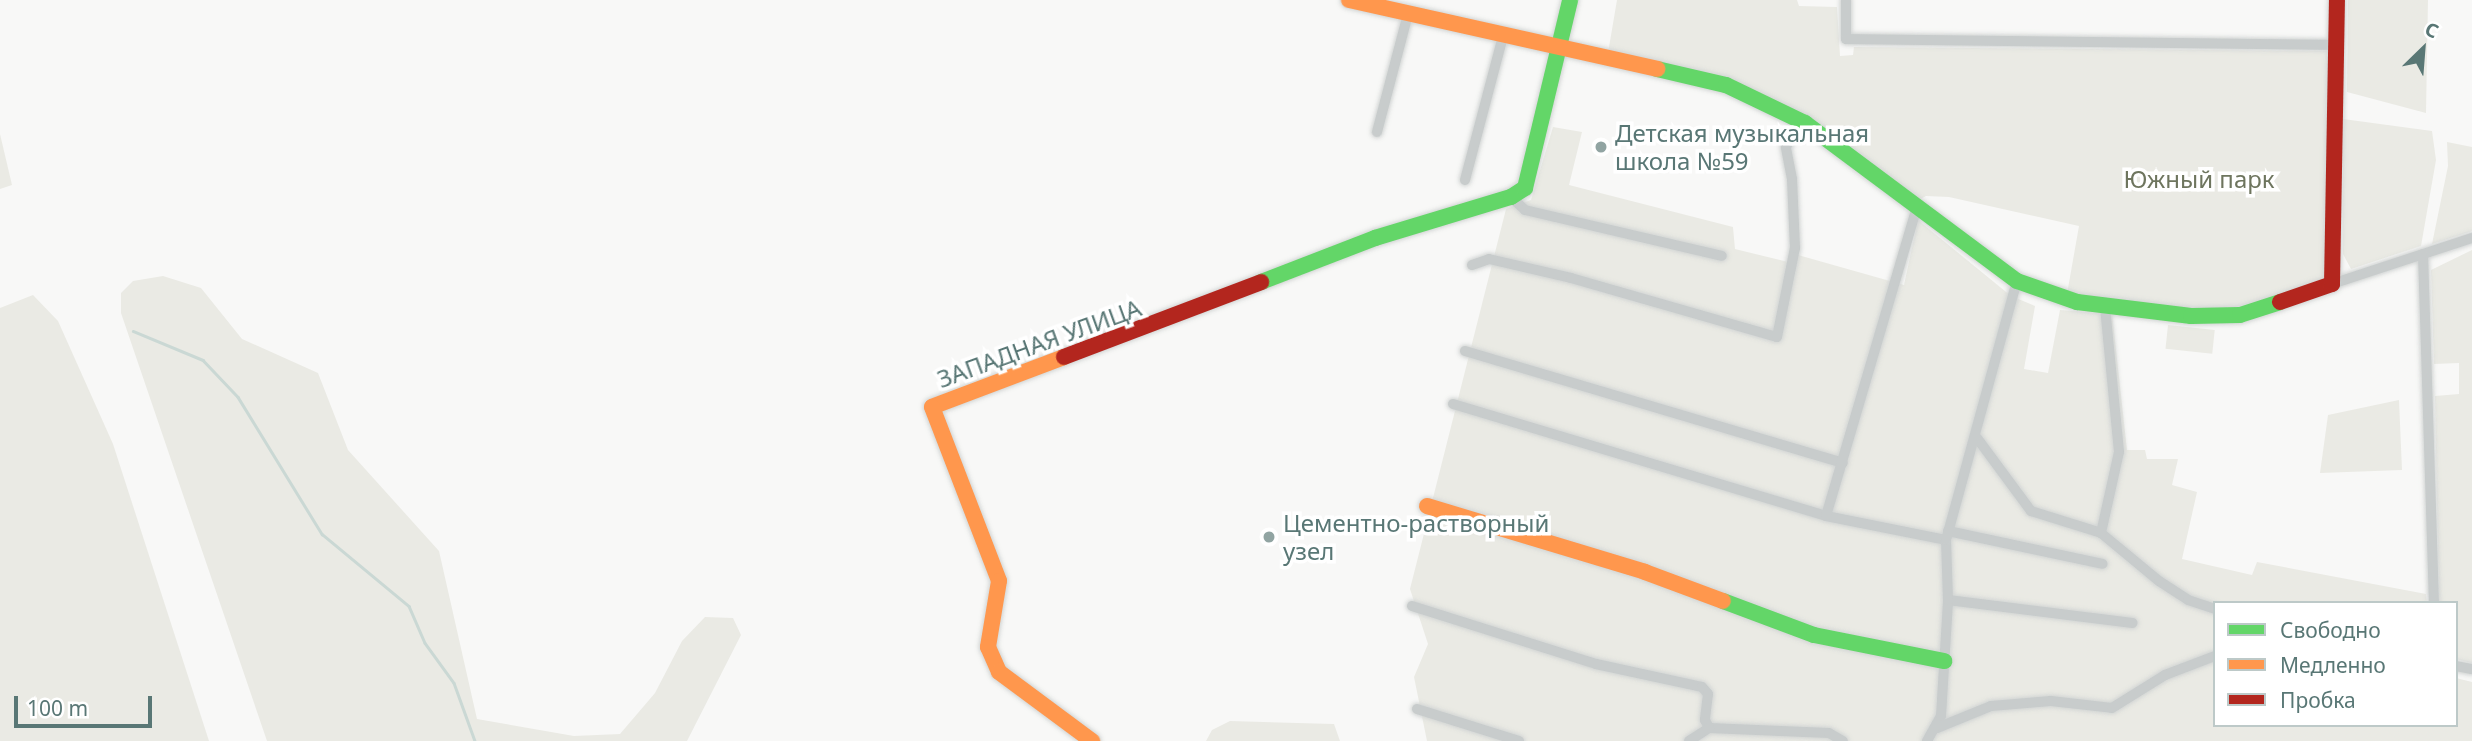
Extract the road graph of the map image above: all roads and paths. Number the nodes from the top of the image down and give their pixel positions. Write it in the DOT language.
graph roads {
  1 [pos="1349,0"];
  2 [pos="1570,0"];
  3 [pos="1846,0"];
  4 [pos="2337,0"];
  5 [pos="1408,14"];
  6 [pos="1503,36"];
  7 [pos="2337,45"];
  8 [pos="1560,48"];
  9 [pos="1800,120"];
  10 [pos="1377,132"];
  11 [pos="1465,180"];
  12 [pos="1511,197"];
  13 [pos="1917,206"];
  14 [pos="2472,238"];
  15 [pos="2423,254"];
  16 [pos="1722,256"];
  17 [pos="1472,265"];
  18 [pos="2017,281"];
  19 [pos="2332,284"];
  20 [pos="2105,307"];
  21 [pos="1465,351"];
  22 [pos="1453,404"];
  23 [pos="1977,438"];
  24 [pos="1843,463"];
  25 [pos="1427,506"];
  26 [pos="1826,516"];
  27 [pos="2101,533"];
  28 [pos="1947,536"];
  29 [pos="2103,564"];
  30 [pos="1948,600"];
  31 [pos="2434,601"];
  32 [pos="1412,606"];
  33 [pos="2213,608"];
  34 [pos="2133,623"];
  35 [pos="2213,657"];
  36 [pos="1944,661"];
  37 [pos="1417,709"];
  38 [pos="1709,729"];
  39 [pos="1937,729"];
  40 [pos="1091,741"];
  41 [pos="1519,741"];
  42 [pos="1689,741"];
  43 [pos="1843,741"];
  44 [pos="1927,741"];
  1 -- 5 [label="street"];
  2 -- 8 [label="street"];
  3 -- 7 [label="street"];
  4 -- 7 [label="street"];
  5 -- 6 [label="street"];
  5 -- 10 [label="street"];
  6 -- 8 [label="street"];
  6 -- 11 [label="street"];
  7 -- 19 [label="street"];
  8 -- 9 [label="street"];
  8 -- 12 [label="street"];
  9 -- 13 [label="street"];
  9 -- 17 [label="street"];
  12 -- 16 [label="street"];
  12 -- 40 [label="street, ЗАПАДНАЯ УЛИЦА"];
  13 -- 18 [label="street"];
  13 -- 24 [label="street"];
  14 -- 15 [label="street"];
  15 -- 19 [label="street"];
  15 -- 31 [label="street"];
  18 -- 20 [label="street"];
  18 -- 23 [label="street"];
  19 -- 20 [label="street"];
  20 -- 27 [label="street"];
  21 -- 24 [label="street"];
  22 -- 26 [label="street"];
  23 -- 27 [label="street"];
  23 -- 28 [label="street"];
  24 -- 26 [label="street"];
  25 -- 36 [label="street"];
  26 -- 28 [label="street"];
  27 -- 33 [label="street"];
  28 -- 29 [label="street"];
  28 -- 30 [label="street"];
  30 -- 34 [label="street"];
  30 -- 36 [label="street"];
  32 -- 38 [label="street"];
  35 -- 39 [label="street"];
  36 -- 39 [label="street"];
  37 -- 41 [label="street"];
  38 -- 42 [label="street"];
  38 -- 43 [label="street"];
  39 -- 44 [label="street"];
}
